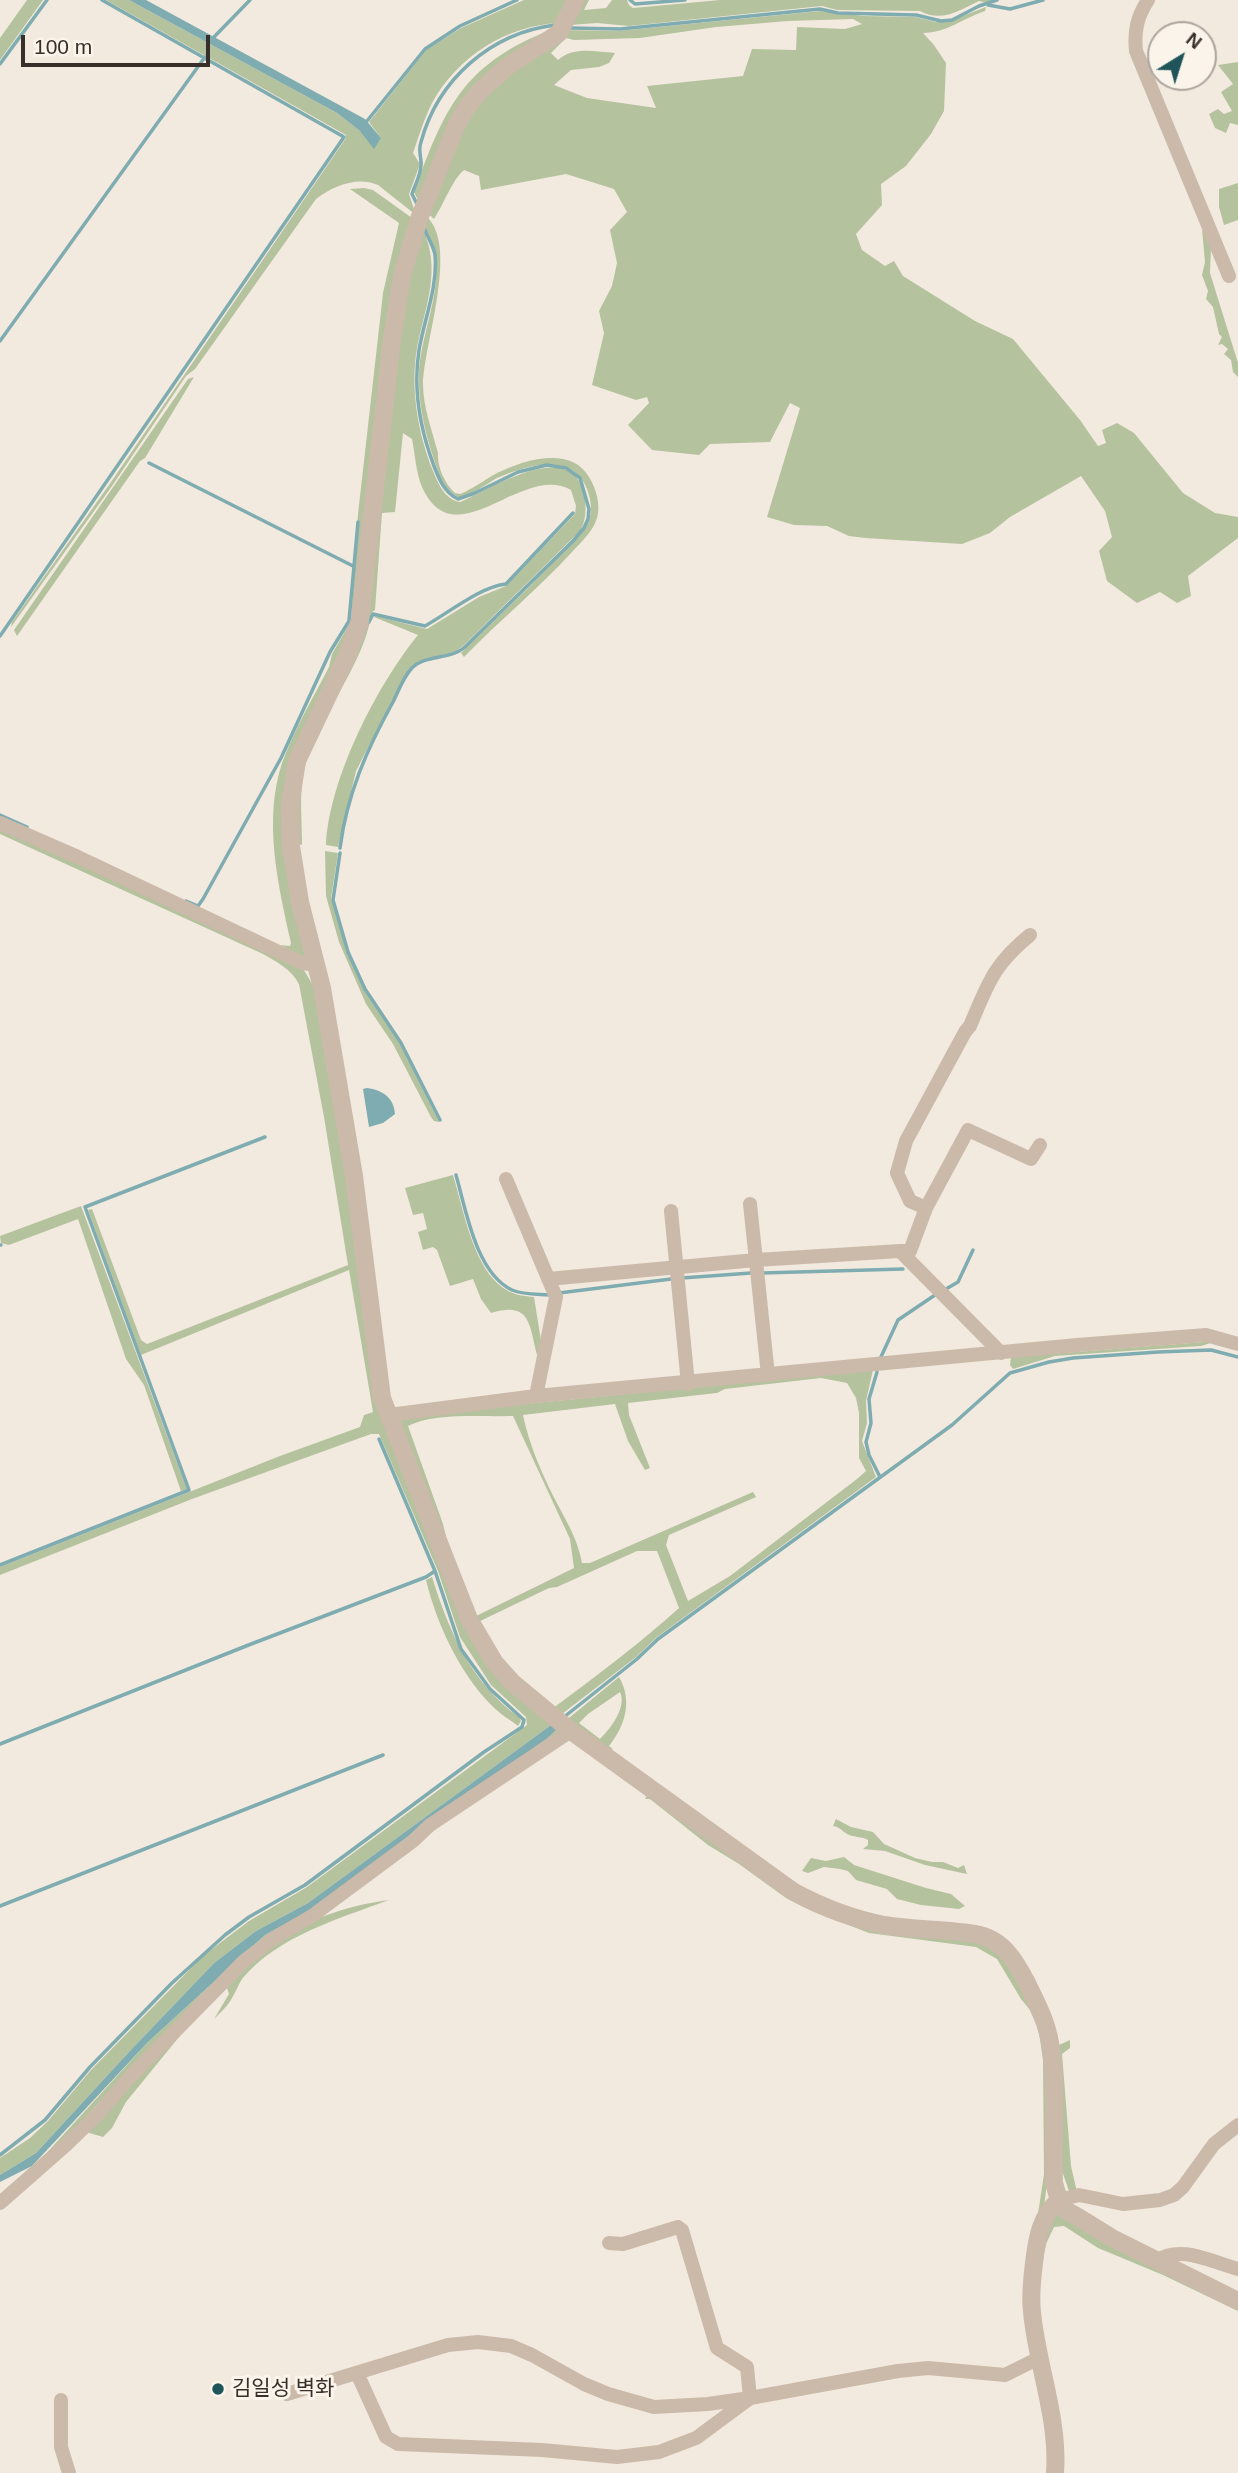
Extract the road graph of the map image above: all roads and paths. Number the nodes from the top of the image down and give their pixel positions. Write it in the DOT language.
graph roads {
  1 [pos="576,0"];
  2 [pos="1148,0"];
  3 [pos="1229,276"];
  4 [pos="0,823"];
  5 [pos="1030,935"];
  6 [pos="317,966"];
  7 [pos="1040,1145"];
  8 [pos="506,1179"];
  9 [pos="750,1204"];
  10 [pos="926,1208"];
  11 [pos="671,1211"];
  12 [pos="900,1251"];
  13 [pos="755,1260"];
  14 [pos="677,1268"];
  15 [pos="548,1279"];
  16 [pos="1238,1344"];
  17 [pos="1001,1353"];
  18 [pos="768,1375"];
  19 [pos="688,1384"];
  20 [pos="536,1396"];
  21 [pos="389,1415"];
  22 [pos="571,1731"];
  23 [pos="1238,2125"];
  24 [pos="1059,2200"];
  25 [pos="0,2203"];
  26 [pos="609,2243"];
  27 [pos="1156,2261"];
  28 [pos="1238,2269"];
  29 [pos="1238,2301"];
  30 [pos="1039,2358"];
  31 [pos="357,2373"];
  32 [pos="288,2394"];
  33 [pos="750,2398"];
  34 [pos="61,2400"];
  35 [pos="69,2473"];
  36 [pos="1055,2473"];
  1 -- 6 [label="street"];
  2 -- 3 [label="street"];
  4 -- 6 [label="street"];
  5 -- 10 [label="street"];
  6 -- 21 [label="street"];
  7 -- 10 [label="street"];
  8 -- 15 [label="street"];
  9 -- 13 [label="street"];
  10 -- 12 [label="street"];
  11 -- 14 [label="street"];
  12 -- 13 [label="street"];
  12 -- 17 [label="street"];
  13 -- 14 [label="street"];
  13 -- 18 [label="street"];
  14 -- 15 [label="street"];
  14 -- 19 [label="street"];
  15 -- 20 [label="street"];
  16 -- 17 [label="street"];
  17 -- 18 [label="street"];
  18 -- 19 [label="street"];
  19 -- 20 [label="street"];
  20 -- 21 [label="street"];
  21 -- 22 [label="street"];
  22 -- 24 [label="street"];
  22 -- 25 [label="street"];
  23 -- 24 [label="street"];
  24 -- 27 [label="street"];
  24 -- 30 [label="street"];
  26 -- 33 [label="street"];
  27 -- 28 [label="street"];
  27 -- 29 [label="street"];
  30 -- 33 [label="street"];
  30 -- 36 [label="street"];
  31 -- 32 [label="street"];
  31 -- 33 [label="street"];
  31 -- 33 [label="street"];
  34 -- 35 [label="street"];
}
